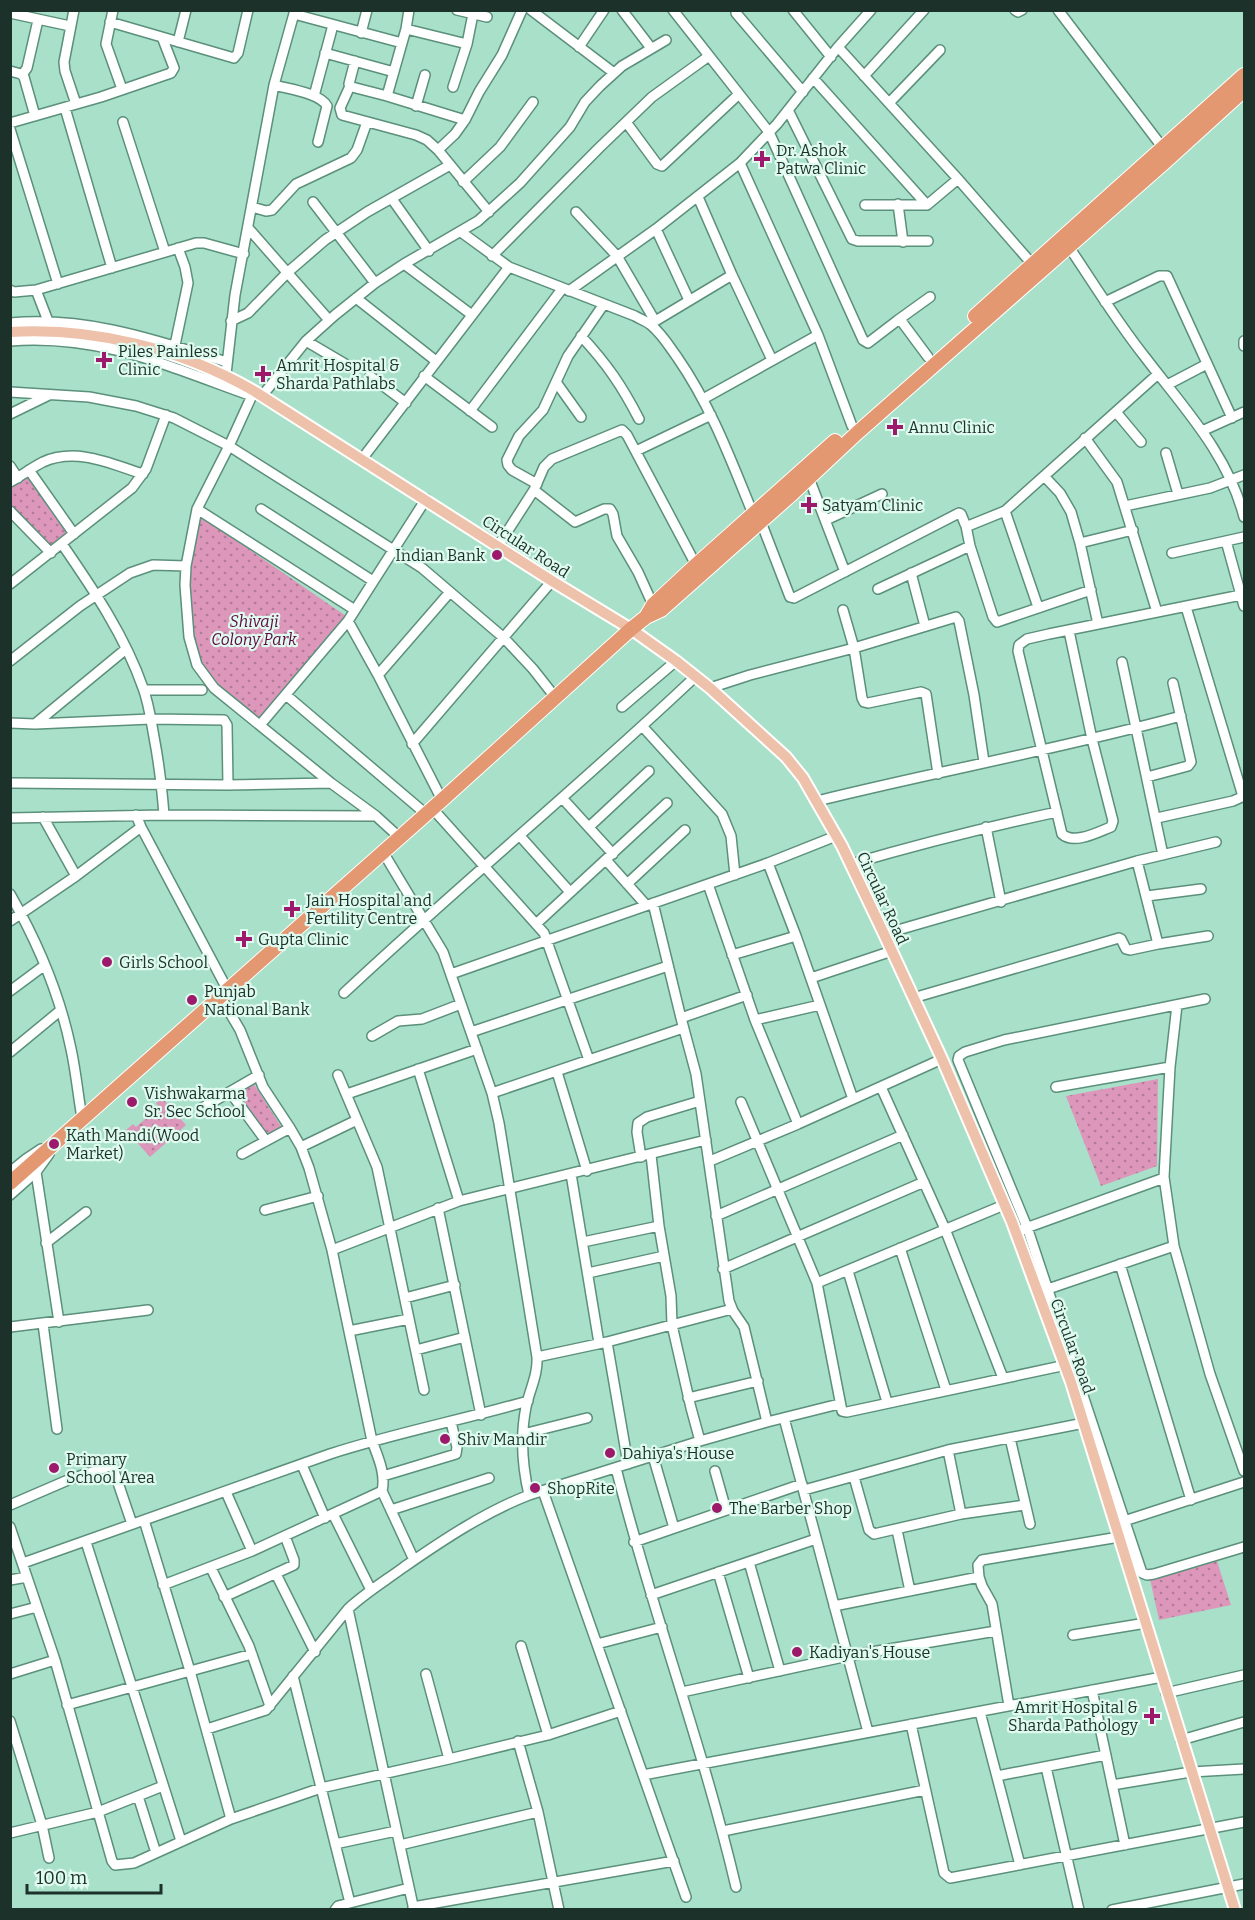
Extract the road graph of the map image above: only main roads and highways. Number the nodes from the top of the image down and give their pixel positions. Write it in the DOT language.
graph roads {
  1 [pos="1245,75"];
  2 [pos="1245,90"];
  3 [pos="1162,154"];
  4 [pos="10,332"];
  5 [pos="855,429"];
  6 [pos="757,518"];
  7 [pos="650,611"];
  8 [pos="631,629"];
  9 [pos="10,1182"];
  10 [pos="1235,1910"];
  1 -- 3 [label="highway"];
  2 -- 3 [label="highway"];
  3 -- 5 [label="highway"];
  3 -- 5 [label="highway"];
  4 -- 8 [label="main road, Circular Road"];
  5 -- 6 [label="highway"];
  5 -- 6 [label="highway"];
  6 -- 7 [label="highway"];
  6 -- 7 [label="highway"];
  7 -- 8 [label="highway"];
  8 -- 9 [label="highway"];
  8 -- 10 [label="main road, Circular Road"];
}
